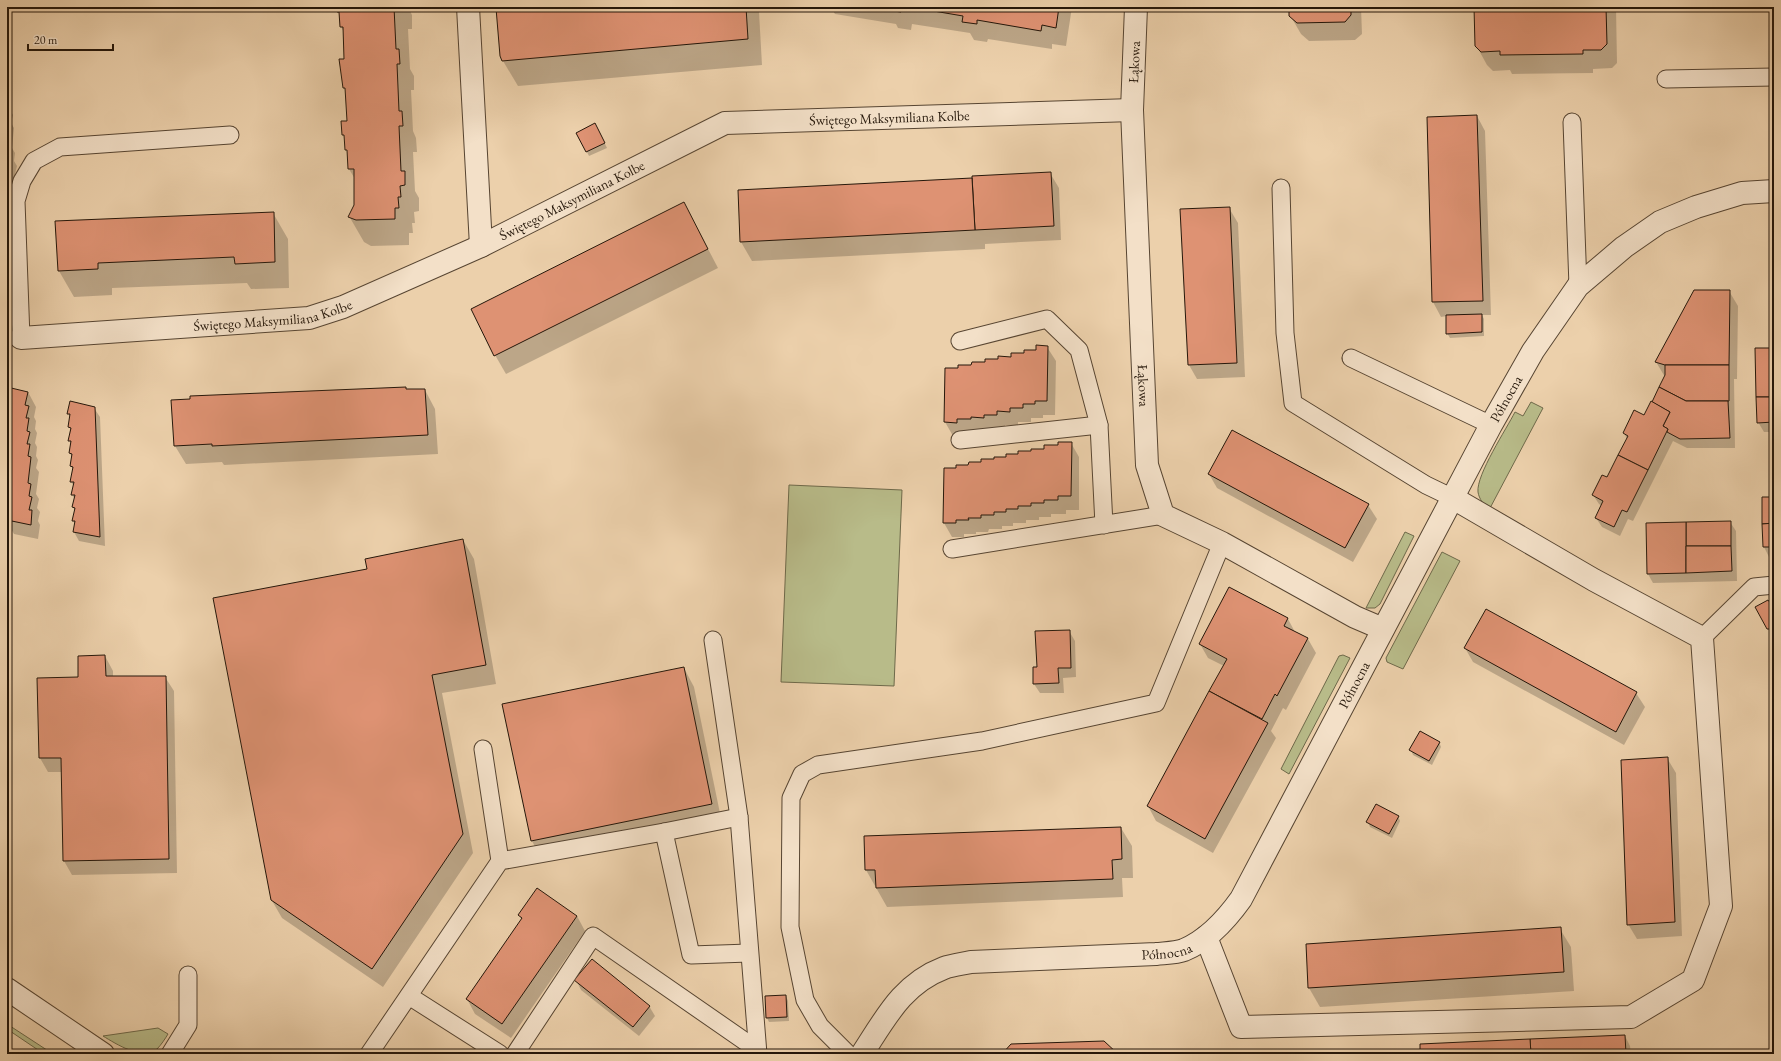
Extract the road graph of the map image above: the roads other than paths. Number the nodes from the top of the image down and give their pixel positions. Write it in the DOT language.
graph roads {
  1 [pos="468,7"];
  2 [pos="1136,7"];
  3 [pos="1774,77"];
  4 [pos="1666,79"];
  5 [pos="1132,110"];
  6 [pos="1572,122"];
  7 [pos="230,135"];
  8 [pos="1281,188"];
  9 [pos="1774,191"];
  10 [pos="482,246"];
  11 [pos="1578,286"];
  12 [pos="20,338"];
  13 [pos="960,341"];
  14 [pos="1351,358"];
  15 [pos="1099,425"];
  16 [pos="1491,425"];
  17 [pos="960,440"];
  18 [pos="1453,498"];
  19 [pos="1163,515"];
  20 [pos="1104,525"];
  21 [pos="1222,544"];
  22 [pos="952,549"];
  23 [pos="1774,585"];
  24 [pos="1383,629"];
  25 [pos="1702,638"];
  26 [pos="713,640"];
  27 [pos="483,749"];
  28 [pos="739,817"];
  29 [pos="664,832"];
  30 [pos="500,861"];
  31 [pos="1206,937"];
  32 [pos="749,953"];
  33 [pos="188,975"];
  34 [pos="7,989"];
  35 [pos="409,996"];
  36 [pos="757,1051"];
  37 [pos="103,1054"];
  38 [pos="170,1054"];
  39 [pos="369,1054"];
  40 [pos="500,1054"];
  41 [pos="515,1054"];
  42 [pos="848,1054"];
  43 [pos="862,1054"];
  1 -- 10 [label="street"];
  2 -- 5 [label="street, Łąkowa"];
  3 -- 4 [label="lane"];
  5 -- 10 [label="street, Świętego Maksymiliana Kolbe"];
  5 -- 19 [label="street, Łąkowa"];
  6 -- 11 [label="lane"];
  7 -- 12 [label="lane"];
  8 -- 18 [label="lane"];
  9 -- 11 [label="street, Północna"];
  10 -- 12 [label="street, Świętego Maksymiliana Kolbe"];
  11 -- 16 [label="street, Północna"];
  13 -- 15 [label="lane"];
  14 -- 16 [label="lane"];
  15 -- 17 [label="lane"];
  15 -- 20 [label="lane"];
  16 -- 18 [label="street, Północna"];
  18 -- 24 [label="street, Północna"];
  18 -- 25 [label="street"];
  19 -- 20 [label="lane"];
  19 -- 21 [label="street"];
  20 -- 22 [label="lane"];
  21 -- 24 [label="street"];
  21 -- 42 [label="lane"];
  23 -- 25 [label="lane"];
  24 -- 31 [label="street, Północna"];
  25 -- 31 [label="street"];
  26 -- 28 [label="lane"];
  27 -- 30 [label="lane"];
  28 -- 29 [label="lane"];
  28 -- 32 [label="lane"];
  29 -- 30 [label="lane"];
  29 -- 32 [label="lane"];
  30 -- 35 [label="lane"];
  31 -- 43 [label="street, Północna"];
  32 -- 36 [label="lane"];
  33 -- 38 [label="lane"];
  34 -- 37 [label="street"];
  35 -- 39 [label="lane"];
  35 -- 40 [label="lane"];
  36 -- 41 [label="lane"];
}
